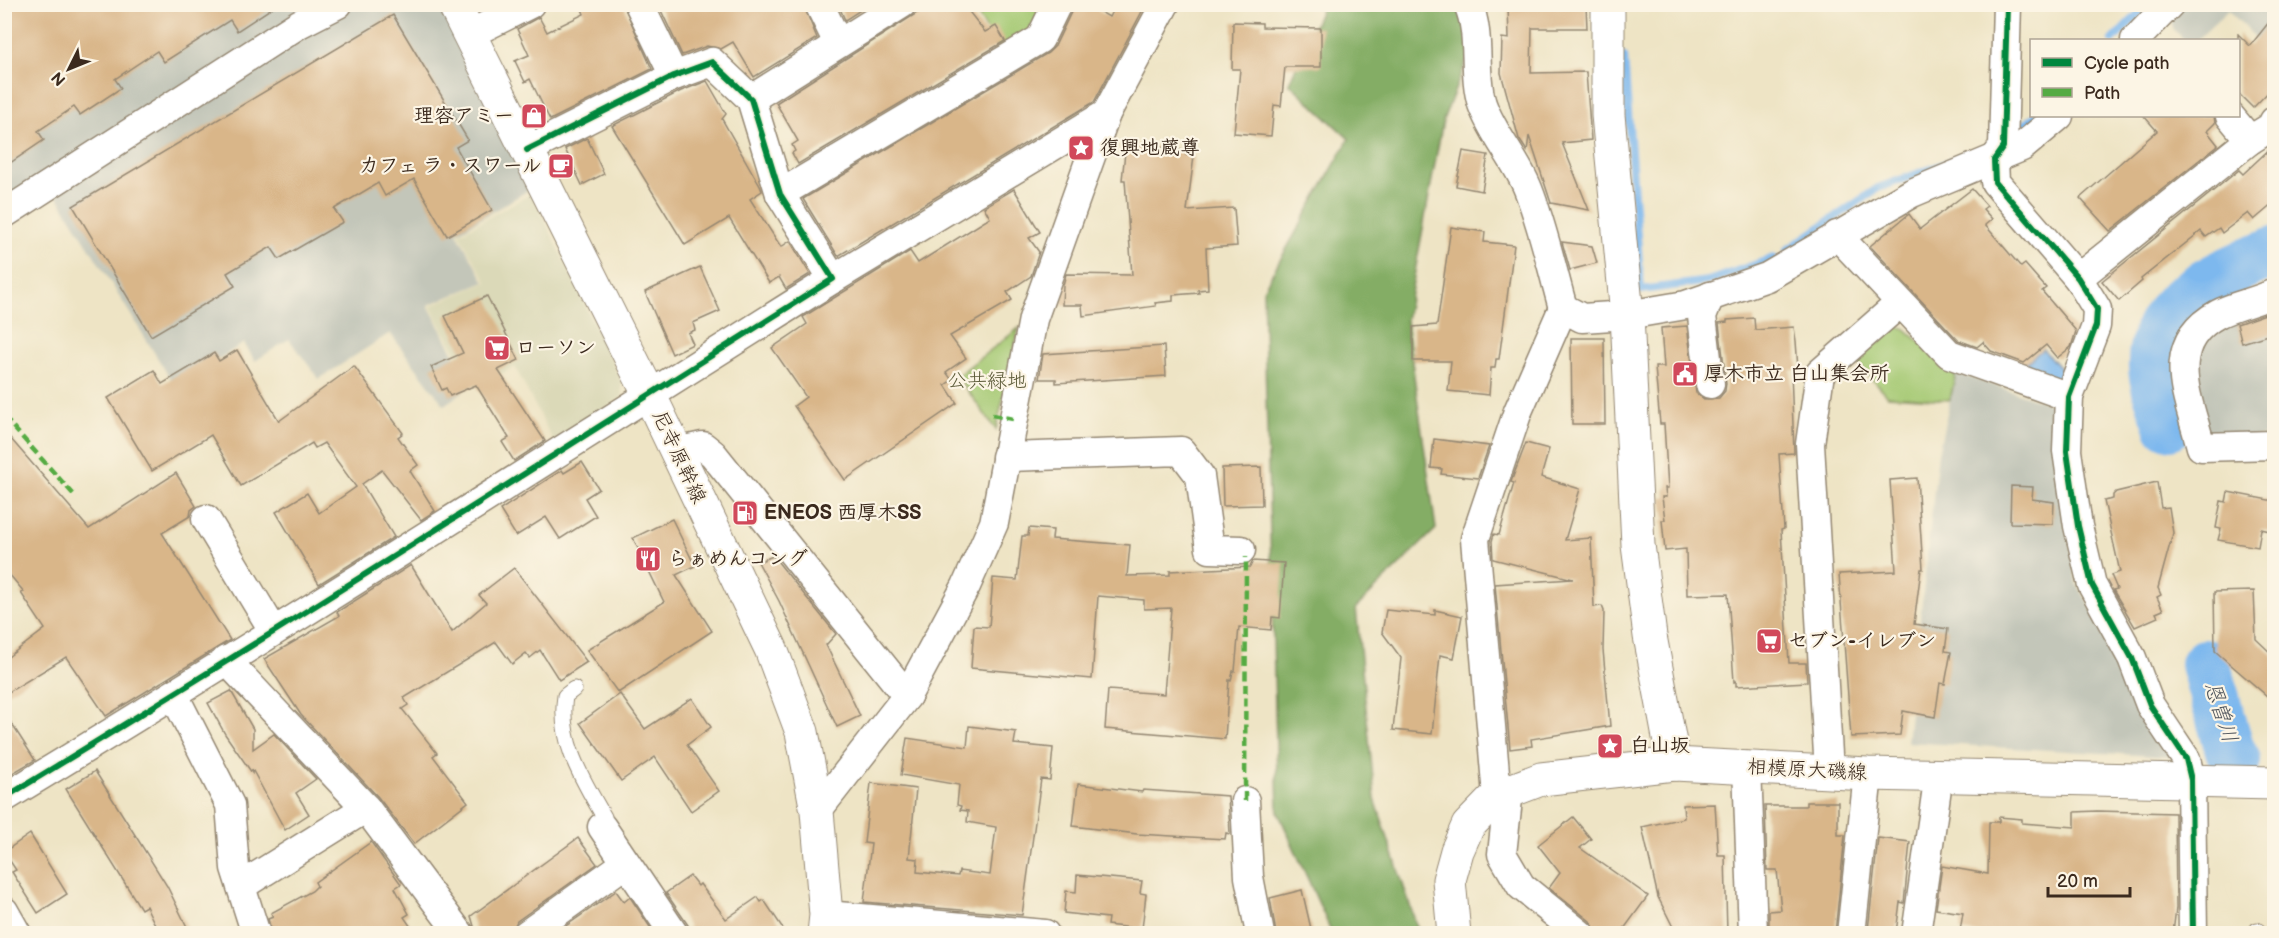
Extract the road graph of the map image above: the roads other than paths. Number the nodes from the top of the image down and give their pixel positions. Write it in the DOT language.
graph roads {
  1 [pos="338,4"];
  2 [pos="454,4"];
  3 [pos="530,4"];
  4 [pos="639,4"];
  5 [pos="819,4"];
  6 [pos="902,4"];
  7 [pos="1057,4"];
  8 [pos="1165,4"];
  9 [pos="1468,4"];
  10 [pos="1608,4"];
  11 [pos="2007,4"];
  12 [pos="468,35"];
  13 [pos="838,42"];
  14 [pos="674,76"];
  15 [pos="751,99"];
  16 [pos="1106,114"];
  17 [pos="2058,117"];
  18 [pos="2231,117"];
  19 [pos="2274,121"];
  20 [pos="2250,140"];
  21 [pos="2000,147"];
  22 [pos="527,150"];
  23 [pos="780,194"];
  24 [pos="4,214"];
  25 [pos="1837,236"];
  26 [pos="2078,278"];
  27 [pos="833,279"];
  28 [pos="2274,293"];
  29 [pos="1710,296"];
  30 [pos="1900,303"];
  31 [pos="1563,308"];
  32 [pos="1627,315"];
  33 [pos="1710,384"];
  34 [pos="649,394"];
  35 [pos="2069,397"];
  36 [pos="2274,445"];
  37 [pos="676,452"];
  38 [pos="1006,457"];
  39 [pos="206,532"];
  40 [pos="1241,550"];
  41 [pos="273,630"];
  42 [pos="226,660"];
  43 [pos="574,689"];
  44 [pos="174,695"];
  45 [pos="907,696"];
  46 [pos="1674,764"];
  47 [pos="1747,766"];
  48 [pos="1829,772"];
  49 [pos="1868,774"];
  50 [pos="1939,774"];
  51 [pos="2198,780"];
  52 [pos="2270,783"];
  53 [pos="1503,793"];
  54 [pos="4,798"];
  55 [pos="1245,801"];
  56 [pos="366,808"];
  57 [pos="817,811"];
  58 [pos="602,827"];
  59 [pos="626,862"];
  60 [pos="241,886"];
  61 [pos="4,911"];
  62 [pos="825,924"];
  63 [pos="17,933"];
  64 [pos="256,933"];
  65 [pos="460,933"];
  66 [pos="527,933"];
  67 [pos="674,933"];
  68 [pos="1046,933"];
  69 [pos="1260,933"];
  70 [pos="1454,933"];
  71 [pos="1580,933"];
  72 [pos="1753,933"];
  73 [pos="1851,933"];
  74 [pos="1916,933"];
  75 [pos="2193,933"];
  1 -- 24 [label="street"];
  2 -- 12 [label="street, 尼寺原幹線"];
  3 -- 12 [label="street"];
  4 -- 14 [label="street"];
  5 -- 13 [label="street"];
  6 -- 13 [label="street"];
  7 -- 23 [label="street"];
  8 -- 16 [label="street"];
  9 -- 31 [label="street"];
  10 -- 32 [label="street"];
  11 -- 21 [label="street"];
  12 -- 22 [label="street, 尼寺原幹線"];
  13 -- 15 [label="street"];
  14 -- 15 [label="street"];
  14 -- 22 [label="street"];
  15 -- 23 [label="street"];
  16 -- 27 [label="street"];
  16 -- 38 [label="street"];
  17 -- 21 [label="street"];
  18 -- 20 [label="street"];
  19 -- 20 [label="street"];
  20 -- 26 [label="street"];
  21 -- 25 [label="street"];
  21 -- 26 [label="street"];
  22 -- 34 [label="street, 尼寺原幹線"];
  23 -- 27 [label="street"];
  25 -- 29 [label="street"];
  25 -- 30 [label="street"];
  26 -- 35 [label="street"];
  27 -- 34 [label="street"];
  28 -- 36 [label="street"];
  29 -- 32 [label="street"];
  29 -- 33 [label="street"];
  30 -- 35 [label="street"];
  30 -- 48 [label="street"];
  31 -- 32 [label="street"];
  31 -- 53 [label="street"];
  32 -- 46 [label="street"];
  34 -- 37 [label="street, 尼寺原幹線"];
  34 -- 41 [label="street"];
  35 -- 51 [label="street"];
  37 -- 45 [label="street"];
  37 -- 57 [label="street, 尼寺原幹線"];
  38 -- 40 [label="street"];
  38 -- 45 [label="street"];
  39 -- 41 [label="street"];
  41 -- 42 [label="street"];
  42 -- 44 [label="street"];
  42 -- 56 [label="street"];
  43 -- 58 [label="lane"];
  44 -- 54 [label="street"];
  44 -- 60 [label="street"];
  45 -- 57 [label="street"];
  46 -- 47 [label="street, 相模原大磯線"];
  46 -- 53 [label="street, 相模原大磯線"];
  47 -- 48 [label="street, 相模原大磯線"];
  47 -- 72 [label="street"];
  48 -- 49 [label="street, 相模原大磯線"];
  49 -- 50 [label="street, 相模原大磯線"];
  49 -- 73 [label="street"];
  50 -- 51 [label="street, 相模原大磯線"];
  50 -- 74 [label="street"];
  51 -- 52 [label="street, 相模原大磯線"];
  51 -- 75 [label="street"];
  53 -- 70 [label="street, 相模原大磯線"];
  53 -- 71 [label="street"];
  55 -- 69 [label="street"];
  56 -- 60 [label="street"];
  56 -- 65 [label="street"];
  57 -- 62 [label="street, 尼寺原幹線"];
  58 -- 59 [label="street"];
  59 -- 66 [label="street"];
  59 -- 67 [label="street"];
  60 -- 64 [label="street"];
  61 -- 63 [label="street"];
  62 -- 68 [label="street"];
}
